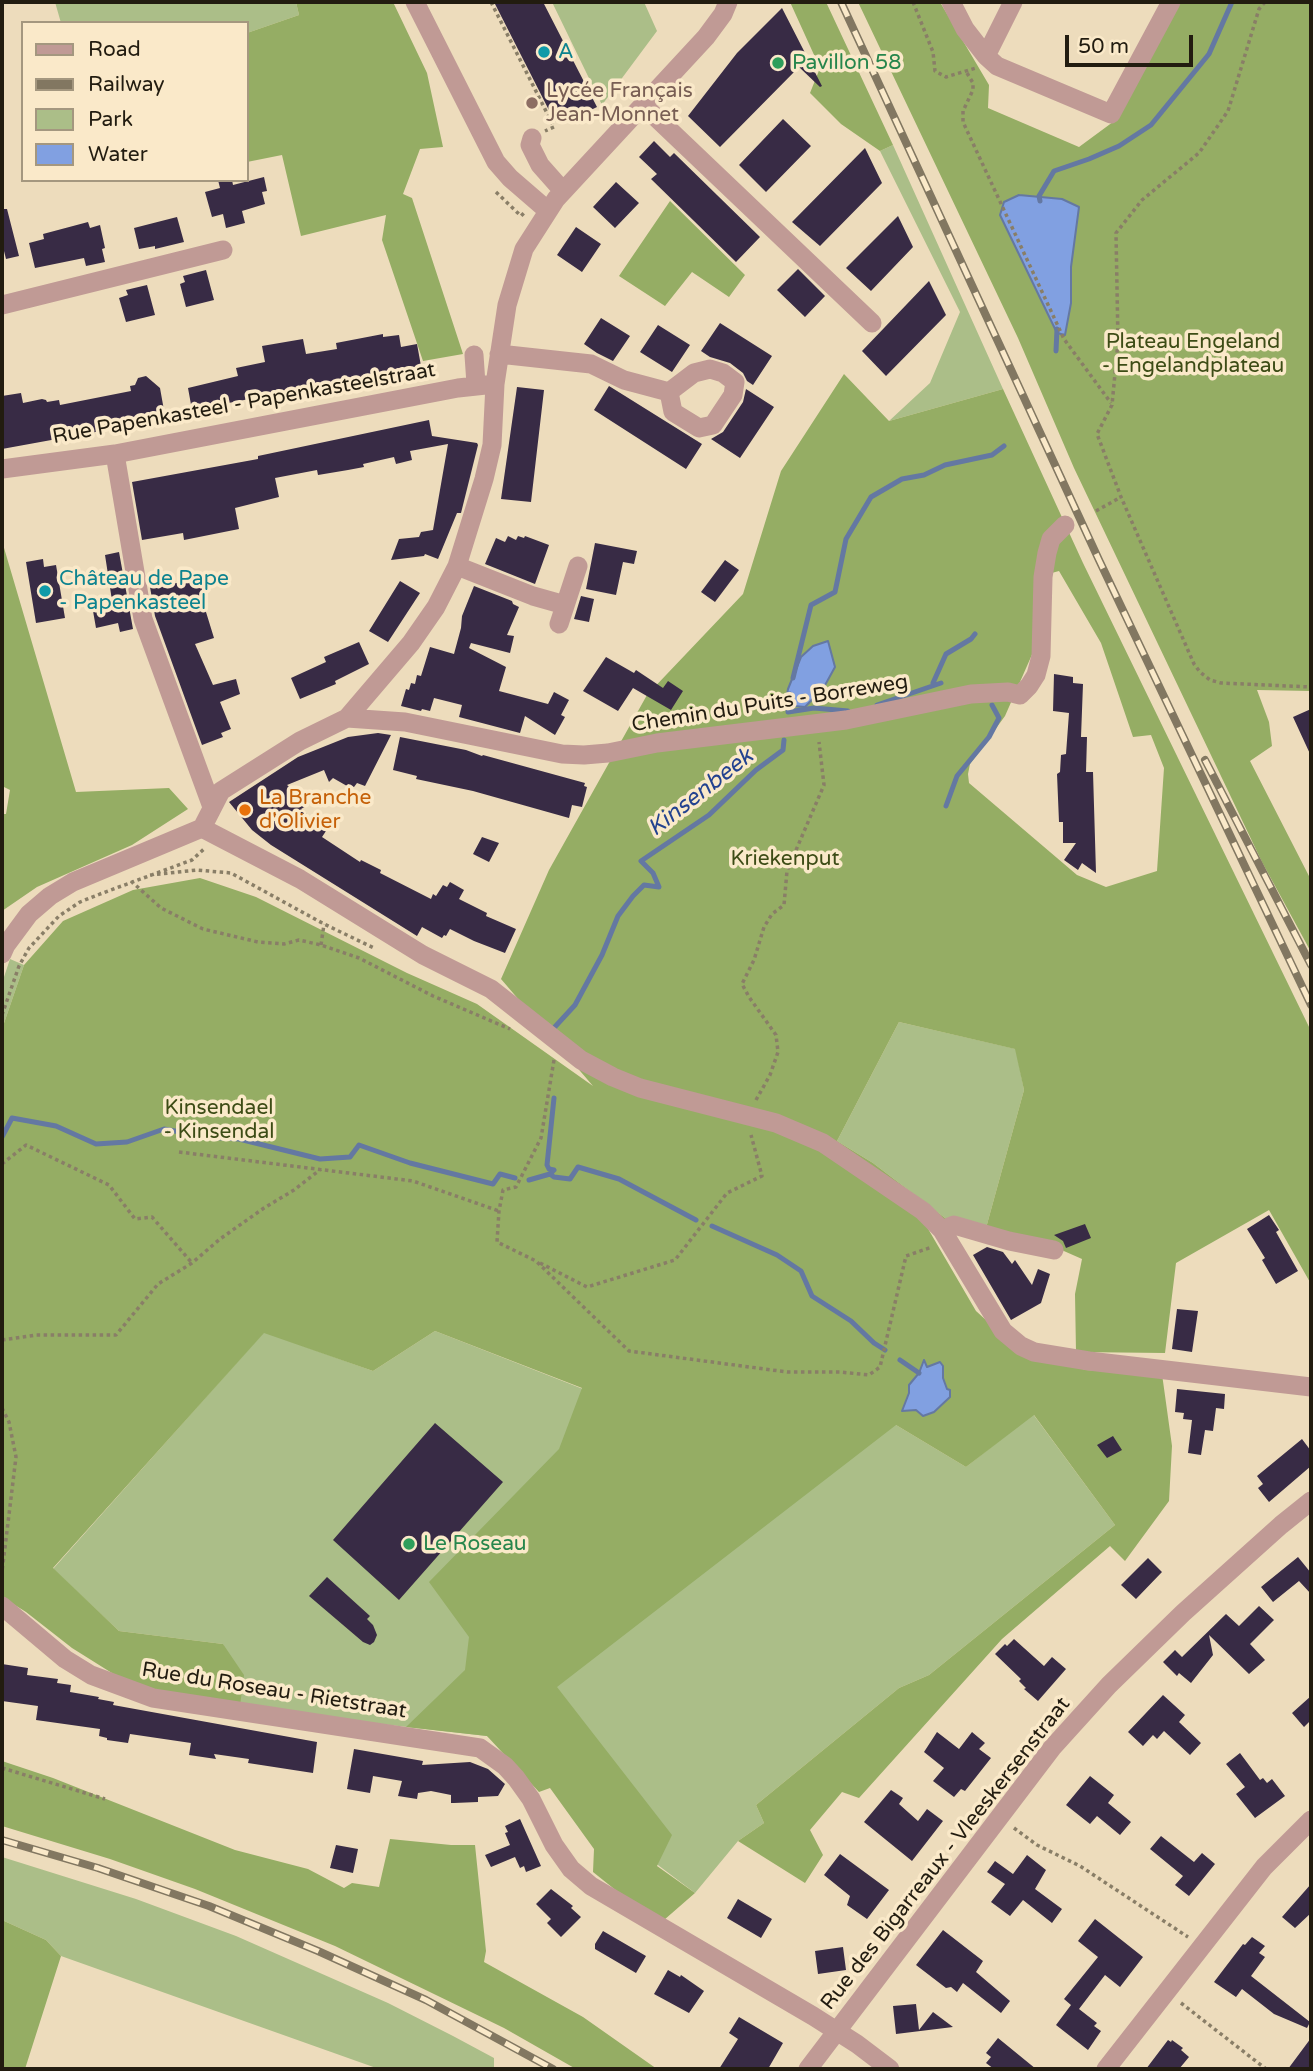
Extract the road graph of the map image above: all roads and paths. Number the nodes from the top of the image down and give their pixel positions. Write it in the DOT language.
graph roads {
  1 [pos="415,2"];
  2 [pos="491,2"];
  3 [pos="728,2"];
  4 [pos="913,2"];
  5 [pos="951,2"];
  6 [pos="1013,2"];
  7 [pos="1171,2"];
  8 [pos="1265,2"];
  9 [pos="986,56"];
  10 [pos="967,73"];
  11 [pos="643,104"];
  12 [pos="530,135"];
  13 [pos="563,191"];
  14 [pos="547,210"];
  15 [pos="223,250"];
  16 [pos="2,305"];
  17 [pos="872,323"];
  18 [pos="499,354"];
  19 [pos="474,355"];
  20 [pos="475,384"];
  21 [pos="495,384"];
  22 [pos="669,392"];
  23 [pos="1112,405"];
  24 [pos="115,454"];
  25 [pos="2,469"];
  26 [pos="1121,497"];
  27 [pos="1096,511"];
  28 [pos="1065,525"];
  29 [pos="457,566"];
  30 [pos="578,566"];
  31 [pos="565,605"];
  32 [pos="559,624"];
  33 [pos="1311,687"];
  34 [pos="346,718"];
  35 [pos="820,748"];
  36 [pos="212,807"];
  37 [pos="208,832"];
  38 [pos="150,875"];
  39 [pos="131,881"];
  40 [pos="324,924"];
  41 [pos="321,945"];
  42 [pos="385,953"];
  43 [pos="2,954"];
  44 [pos="2,1015"];
  45 [pos="519,1033"];
  46 [pos="545,1054"];
  47 [pos="557,1055"];
  48 [pos="554,1061"];
  49 [pos="743,1119"];
  50 [pos="179,1152"];
  51 [pos="2,1164"];
  52 [pos="321,1169"];
  53 [pos="499,1211"];
  54 [pos="943,1230"];
  55 [pos="1054,1250"];
  56 [pos="536,1261"];
  57 [pos="192,1263"];
  58 [pos="2,1340"];
  59 [pos="1311,1387"];
  60 [pos="2,1408"];
  61 [pos="1311,1501"];
  62 [pos="2,1572"];
  63 [pos="2,1606"];
  64 [pos="2,1768"];
  65 [pos="105,1799"];
  66 [pos="999,1818"];
  67 [pos="1311,1820"];
  68 [pos="1202,1946"];
  69 [pos="1165,1991"];
  70 [pos="836,2031"];
  71 [pos="808,2069"];
  72 [pos="890,2069"];
  73 [pos="1106,2069"];
  74 [pos="1266,2069"];
  1 -- 14 [label="street"];
  2 -- 12 [label="path"];
  3 -- 11 [label="street"];
  4 -- 10 [label="path"];
  5 -- 9 [label="street"];
  6 -- 9 [label="street"];
  7 -- 9 [label="street"];
  8 -- 23 [label="path"];
  9 -- 10 [label="path"];
  10 -- 23 [label="path"];
  11 -- 13 [label="street"];
  11 -- 17 [label="street"];
  12 -- 13 [label="street"];
  13 -- 14 [label="street"];
  14 -- 18 [label="street"];
  15 -- 16 [label="street"];
  18 -- 21 [label="street"];
  18 -- 22 [label="street"];
  19 -- 20 [label="street"];
  20 -- 21 [label="street, Rue Papenkasteel - Papenkasteelstraat"];
  20 -- 24 [label="street, Rue Papenkasteel - Papenkasteelstraat"];
  21 -- 29 [label="street"];
  23 -- 26 [label="path"];
  24 -- 25 [label="street, Rue Papenkasteel - Papenkasteelstraat"];
  24 -- 36 [label="street"];
  26 -- 27 [label="path"];
  26 -- 33 [label="path"];
  28 -- 34 [label="street, Chemin du Puits - Borreweg"];
  29 -- 31 [label="street"];
  29 -- 34 [label="street"];
  30 -- 31 [label="street"];
  31 -- 32 [label="street"];
  34 -- 36 [label="street"];
  35 -- 49 [label="path"];
  36 -- 37 [label="street"];
  37 -- 38 [label="path"];
  37 -- 43 [label="street"];
  37 -- 49 [label="street"];
  38 -- 39 [label="path"];
  38 -- 40 [label="path"];
  39 -- 41 [label="path"];
  39 -- 44 [label="path"];
  40 -- 41 [label="path"];
  40 -- 42 [label="path"];
  41 -- 45 [label="path"];
  46 -- 48 [label="path"];
  47 -- 48 [label="path"];
  48 -- 53 [label="path"];
  49 -- 54 [label="street"];
  49 -- 56 [label="path"];
  50 -- 52 [label="path"];
  51 -- 57 [label="path"];
  52 -- 53 [label="path"];
  52 -- 57 [label="path"];
  53 -- 56 [label="path"];
  54 -- 55 [label="street"];
  54 -- 56 [label="path"];
  54 -- 59 [label="street"];
  57 -- 58 [label="path"];
  60 -- 62 [label="path"];
  61 -- 66 [label="street, Rue des Bigarreaux - Vleeskersenstraat"];
  63 -- 70 [label="street, Rue du Roseau - Rietstraat"];
  64 -- 65 [label="path"];
  66 -- 68 [label="path"];
  66 -- 70 [label="street, Rue des Bigarreaux - Vleeskersenstraat"];
  67 -- 68 [label="street"];
  68 -- 69 [label="street"];
  69 -- 73 [label="street"];
  69 -- 74 [label="path"];
  70 -- 71 [label="street, Rue des Bigarreaux - Vleeskersenstraat"];
  70 -- 72 [label="street"];
}
